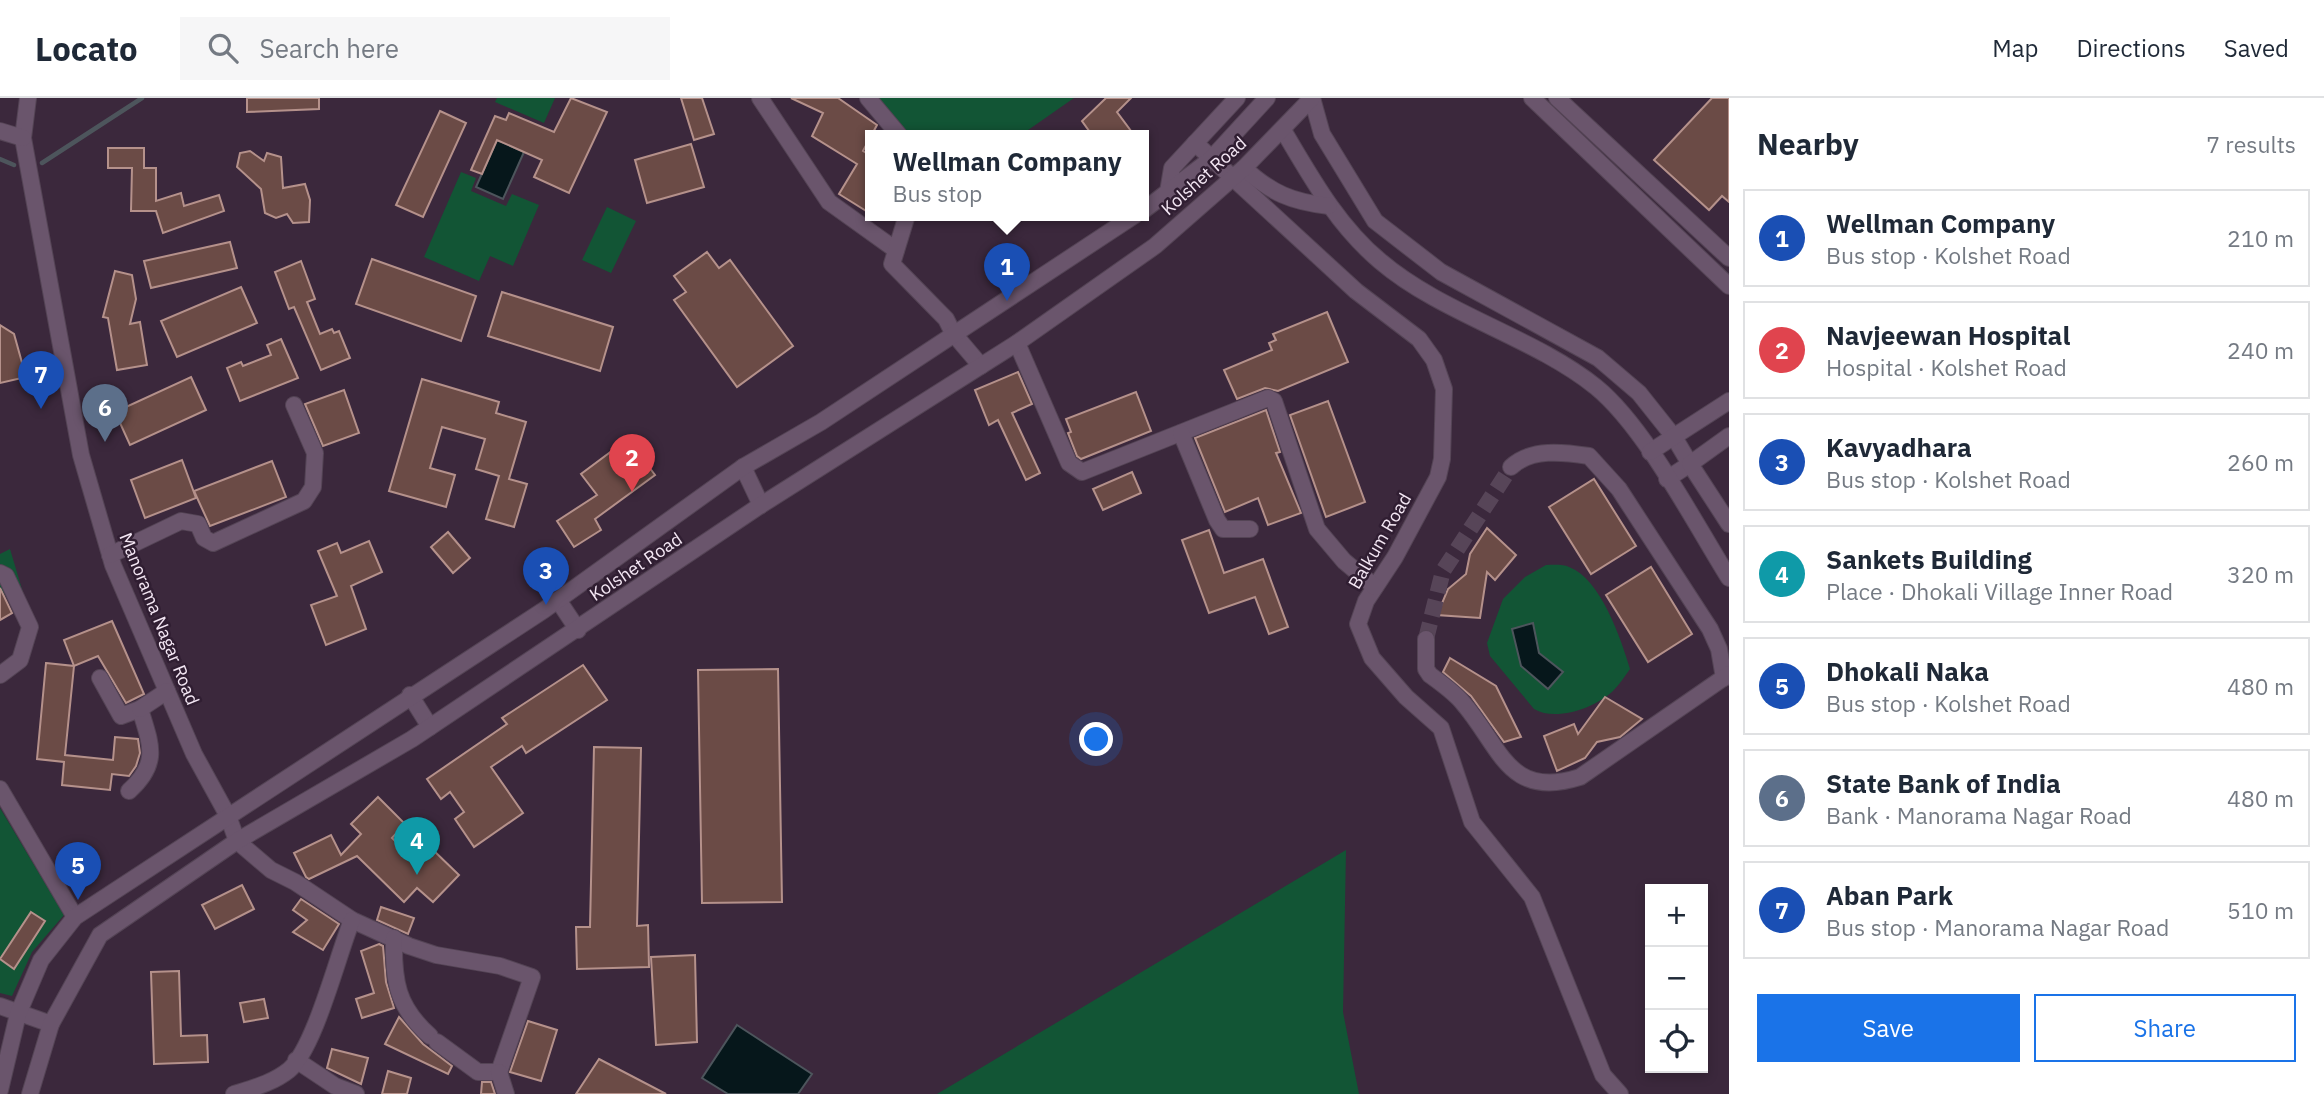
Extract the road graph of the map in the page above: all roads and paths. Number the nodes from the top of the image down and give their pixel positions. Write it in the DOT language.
graph roads {
  1 [pos="28,98"];
  2 [pos="760,98"];
  3 [pos="868,98"];
  4 [pos="1237,98"];
  5 [pos="1267,98"];
  6 [pos="1312,98"];
  7 [pos="1532,98"];
  8 [pos="1557,98"];
  9 [pos="895,130"];
  10 [pos="1283,130"];
  11 [pos="0,131"];
  12 [pos="23,138"];
  13 [pos="1195,143"];
  14 [pos="1211,159"];
  15 [pos="1238,174"];
  16 [pos="1168,191"];
  17 [pos="1149,205"];
  18 [pos="1329,206"];
  19 [pos="905,221"];
  20 [pos="1126,221"];
  21 [pos="896,250"];
  22 [pos="1729,258"];
  23 [pos="1729,286"];
  24 [pos="953,333"];
  25 [pos="1017,343"];
  26 [pos="981,366"];
  27 [pos="1729,401"];
  28 [pos="294,405"];
  29 [pos="1181,433"];
  30 [pos="1729,436"];
  31 [pos="1674,437"];
  32 [pos="1650,452"];
  33 [pos="1690,464"];
  34 [pos="743,467"];
  35 [pos="1511,467"];
  36 [pos="1667,479"];
  37 [pos="761,505"];
  38 [pos="1729,524"];
  39 [pos="1250,529"];
  40 [pos="110,555"];
  41 [pos="0,573"];
  42 [pos="1729,578"];
  43 [pos="1375,587"];
  44 [pos="558,600"];
  45 [pos="578,629"];
  46 [pos="1426,639"];
  47 [pos="2,671"];
  48 [pos="1727,677"];
  49 [pos="100,678"];
  50 [pos="167,691"];
  51 [pos="410,695"];
  52 [pos="140,709"];
  53 [pos="430,727"];
  54 [pos="0,789"];
  55 [pos="129,791"];
  56 [pos="228,816"];
  57 [pos="237,841"];
  58 [pos="75,917"];
  59 [pos="352,920"];
  60 [pos="394,938"];
  61 [pos="0,1006"];
  62 [pos="18,1014"];
  63 [pos="51,1024"];
  64 [pos="296,1060"];
  65 [pos="499,1072"];
  66 [pos="0,1090"];
  67 [pos="30,1094"];
  68 [pos="234,1094"];
  69 [pos="356,1094"];
  70 [pos="506,1094"];
  71 [pos="1620,1094"];
  1 -- 12 [label="street, Manorama Nagar Road"];
  2 -- 21 [label="street"];
  3 -- 9 [label="street"];
  4 -- 13 [label="street"];
  5 -- 14 [label="street, Kolshet Road"];
  6 -- 10 [label="street, Kolshet Road"];
  6 -- 31 [label="street"];
  7 -- 23 [label="street"];
  8 -- 22 [label="street"];
  10 -- 15 [label="street, Kolshet Road"];
  10 -- 18 [label="street"];
  11 -- 12 [label="street"];
  12 -- 40 [label="street, Manorama Nagar Road"];
  13 -- 14 [label="street, Balkum Road"];
  13 -- 16 [label="street"];
  14 -- 15 [label="street, Balkum Road"];
  14 -- 16 [label="street, Kolshet Road"];
  15 -- 18 [label="street"];
  15 -- 25 [label="street, Kolshet Road"];
  15 -- 43 [label="street, Balkum Road"];
  16 -- 17 [label="street, Kolshet Road"];
  18 -- 32 [label="street"];
  19 -- 21 [label="street"];
  20 -- 24 [label="street, Kolshet Road"];
  21 -- 24 [label="street"];
  24 -- 26 [label="street"];
  24 -- 34 [label="street, Kolshet Road"];
  25 -- 26 [label="street, Kolshet Road"];
  25 -- 29 [label="street"];
  26 -- 37 [label="street, Kolshet Road"];
  27 -- 31 [label="street"];
  28 -- 40 [label="street"];
  29 -- 39 [label="street"];
  29 -- 43 [label="street"];
  30 -- 33 [label="street"];
  31 -- 32 [label="street"];
  31 -- 33 [label="street"];
  32 -- 36 [label="street"];
  33 -- 36 [label="street"];
  33 -- 38 [label="street"];
  34 -- 37 [label="street"];
  34 -- 44 [label="street, Kolshet Road"];
  35 -- 48 [label="street"];
  36 -- 42 [label="street"];
  37 -- 45 [label="street, Kolshet Road"];
  40 -- 50 [label="street, Manorama Nagar Road"];
  41 -- 47 [label="street"];
  43 -- 71 [label="street, Balkum Road"];
  44 -- 45 [label="street"];
  44 -- 51 [label="street, Kolshet Road"];
  45 -- 53 [label="street, Kolshet Road"];
  46 -- 48 [label="street"];
  49 -- 52 [label="street"];
  50 -- 52 [label="street"];
  50 -- 56 [label="street, Manorama Nagar Road"];
  51 -- 53 [label="street"];
  51 -- 56 [label="street, Kolshet Road"];
  52 -- 55 [label="street"];
  53 -- 57 [label="street, Kolshet Road"];
  54 -- 58 [label="street"];
  56 -- 57 [label="street, Manorama Nagar Road"];
  56 -- 58 [label="street, Kolshet Road"];
  57 -- 59 [label="street"];
  57 -- 63 [label="street, Kolshet Road"];
  58 -- 62 [label="street, Kolshet Road"];
  59 -- 60 [label="street"];
  59 -- 64 [label="street"];
  60 -- 65 [label="street"];
  60 -- 65 [label="street"];
  61 -- 62 [label="street"];
  62 -- 63 [label="street"];
  62 -- 66 [label="street, Kolshet Road"];
  63 -- 67 [label="street, Kolshet Road"];
  64 -- 68 [label="street"];
  64 -- 69 [label="street"];
  65 -- 70 [label="street"];
}
